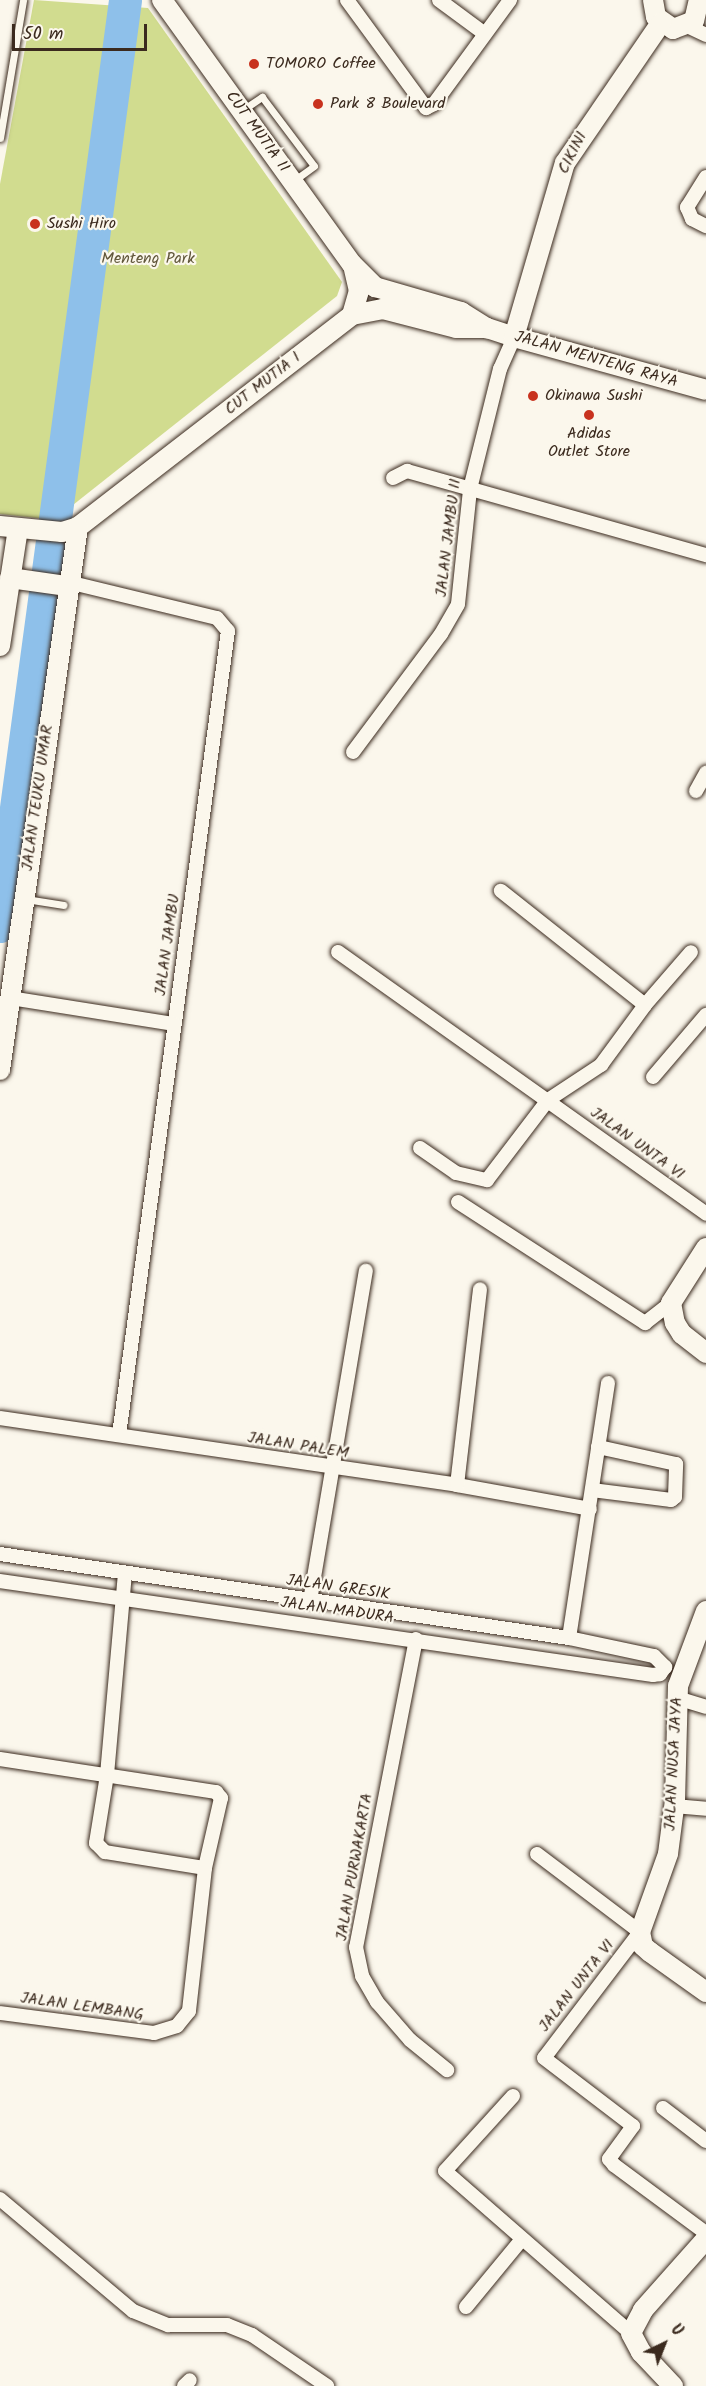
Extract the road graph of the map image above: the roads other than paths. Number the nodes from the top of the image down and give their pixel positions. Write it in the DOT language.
graph roads {
  1 [pos="23,0"];
  2 [pos="163,0"];
  3 [pos="347,0"];
  4 [pos="439,0"];
  5 [pos="510,0"];
  6 [pos="653,0"];
  7 [pos="698,16"];
  8 [pos="661,23"];
  9 [pos="485,34"];
  10 [pos="706,35"];
  11 [pos="0,138"];
  12 [pos="706,177"];
  13 [pos="706,226"];
  14 [pos="352,264"];
  15 [pos="352,315"];
  16 [pos="487,328"];
  17 [pos="514,337"];
  18 [pos="706,390"];
  19 [pos="393,478"];
  20 [pos="470,489"];
  21 [pos="17,528"];
  22 [pos="70,529"];
  23 [pos="706,555"];
  24 [pos="18,579"];
  25 [pos="62,584"];
  26 [pos="0,646"];
  27 [pos="353,752"];
  28 [pos="706,773"];
  29 [pos="696,791"];
  30 [pos="501,891"];
  31 [pos="23,899"];
  32 [pos="64,905"];
  33 [pos="338,952"];
  34 [pos="691,952"];
  35 [pos="10,998"];
  36 [pos="645,1005"];
  37 [pos="704,1022"];
  38 [pos="174,1024"];
  39 [pos="0,1070"];
  40 [pos="653,1077"];
  41 [pos="548,1100"];
  42 [pos="420,1148"];
  43 [pos="458,1202"];
  44 [pos="706,1214"];
  45 [pos="706,1248"];
  46 [pos="366,1271"];
  47 [pos="480,1289"];
  48 [pos="672,1303"];
  49 [pos="706,1353"];
  50 [pos="608,1383"];
  51 [pos="0,1418"];
  52 [pos="118,1435"];
  53 [pos="598,1447"];
  54 [pos="332,1468"];
  55 [pos="457,1485"];
  56 [pos="592,1490"];
  57 [pos="590,1509"];
  58 [pos="0,1554"];
  59 [pos="125,1573"];
  60 [pos="0,1581"];
  61 [pos="122,1598"];
  62 [pos="310,1601"];
  63 [pos="706,1611"];
  64 [pos="568,1638"];
  65 [pos="416,1639"];
  66 [pos="665,1667"];
  67 [pos="676,1698"];
  68 [pos="706,1707"];
  69 [pos="0,1759"];
  70 [pos="107,1775"];
  71 [pos="674,1806"];
  72 [pos="706,1809"];
  73 [pos="537,1854"];
  74 [pos="205,1868"];
  75 [pos="640,1932"];
  76 [pos="706,1992"];
  77 [pos="0,2013"];
  78 [pos="447,2070"];
  79 [pos="513,2096"];
  80 [pos="663,2108"];
  81 [pos="706,2141"];
  82 [pos="0,2199"];
  83 [pos="706,2233"];
  84 [pos="522,2239"];
  85 [pos="706,2239"];
  86 [pos="466,2307"];
  87 [pos="631,2332"];
  88 [pos="327,2386"];
  89 [pos="673,2386"];
  1 -- 11 [label="lane"];
  2 -- 14 [label="main road, CUT MUTIA II"];
  3 -- 9 [label="street"];
  4 -- 9 [label="street"];
  5 -- 9 [label="street"];
  6 -- 8 [label="main road"];
  7 -- 8 [label="main road"];
  7 -- 10 [label="street"];
  8 -- 17 [label="main road, CIKINI"];
  12 -- 13 [label="street"];
  14 -- 15 [label="main road, CUT MUTIA II"];
  14 -- 16 [label="main road, CUT MUTIA II"];
  15 -- 16 [label="main road, CUT MUTIA I"];
  15 -- 22 [label="main road, CUT MUTIA I"];
  16 -- 17 [label="main road, JALAN MENTENG RAYA"];
  17 -- 18 [label="main road, JALAN MENTENG RAYA"];
  17 -- 20 [label="street, JALAN JAMBU II"];
  19 -- 20 [label="street"];
  20 -- 23 [label="street"];
  20 -- 27 [label="street, JALAN JAMBU II"];
  21 -- 22 [label="main road"];
  21 -- 24 [label="main road"];
  22 -- 25 [label="main road, JALAN TEUKU UMAR"];
  24 -- 25 [label="main road"];
  24 -- 26 [label="main road"];
  25 -- 31 [label="main road, JALAN TEUKU UMAR"];
  25 -- 38 [label="street, JALAN JAMBU"];
  28 -- 29 [label="street"];
  30 -- 36 [label="street"];
  31 -- 32 [label="lane"];
  31 -- 35 [label="main road, JALAN TEUKU UMAR"];
  33 -- 41 [label="street, JALAN UNTA VI"];
  34 -- 36 [label="street"];
  35 -- 38 [label="street"];
  35 -- 39 [label="main road, JALAN TEUKU UMAR"];
  36 -- 41 [label="street"];
  37 -- 40 [label="street"];
  38 -- 52 [label="street, JALAN JAMBU"];
  41 -- 42 [label="street"];
  41 -- 44 [label="street, JALAN UNTA VI"];
  43 -- 48 [label="street"];
  45 -- 48 [label="main road"];
  46 -- 54 [label="street"];
  47 -- 55 [label="street"];
  48 -- 49 [label="main road"];
  50 -- 53 [label="street"];
  51 -- 52 [label="street, JALAN PALEM"];
  52 -- 54 [label="street, JALAN PALEM"];
  53 -- 56 [label="street"];
  53 -- 56 [label="street"];
  54 -- 55 [label="street, JALAN PALEM"];
  54 -- 62 [label="street"];
  55 -- 57 [label="street, JALAN PALEM"];
  56 -- 57 [label="street"];
  57 -- 64 [label="street"];
  58 -- 59 [label="street, JALAN GRESIK"];
  59 -- 61 [label="street"];
  59 -- 62 [label="street, JALAN GRESIK"];
  60 -- 61 [label="street, JALAN MADURA"];
  61 -- 65 [label="street, JALAN MADURA"];
  61 -- 70 [label="street"];
  62 -- 64 [label="street, JALAN GRESIK"];
  63 -- 67 [label="main road, JALAN NUSA JAYA"];
  64 -- 66 [label="street, JALAN GRESIK"];
  65 -- 66 [label="street, JALAN MADURA"];
  65 -- 78 [label="street, JALAN PURWAKARTA"];
  67 -- 68 [label="street"];
  67 -- 71 [label="main road, JALAN NUSA JAYA"];
  69 -- 70 [label="street, JALAN LEMBANG"];
  70 -- 74 [label="street"];
  70 -- 74 [label="street, JALAN LEMBANG"];
  71 -- 72 [label="street"];
  71 -- 75 [label="main road, JALAN NUSA JAYA"];
  73 -- 75 [label="street"];
  74 -- 77 [label="street, JALAN LEMBANG"];
  75 -- 76 [label="main road"];
  75 -- 83 [label="street, JALAN UNTA VI"];
  79 -- 84 [label="street"];
  80 -- 81 [label="street"];
  82 -- 88 [label="street"];
  84 -- 86 [label="street"];
  84 -- 87 [label="street"];
  85 -- 87 [label="main road"];
  87 -- 89 [label="main road"];
}
